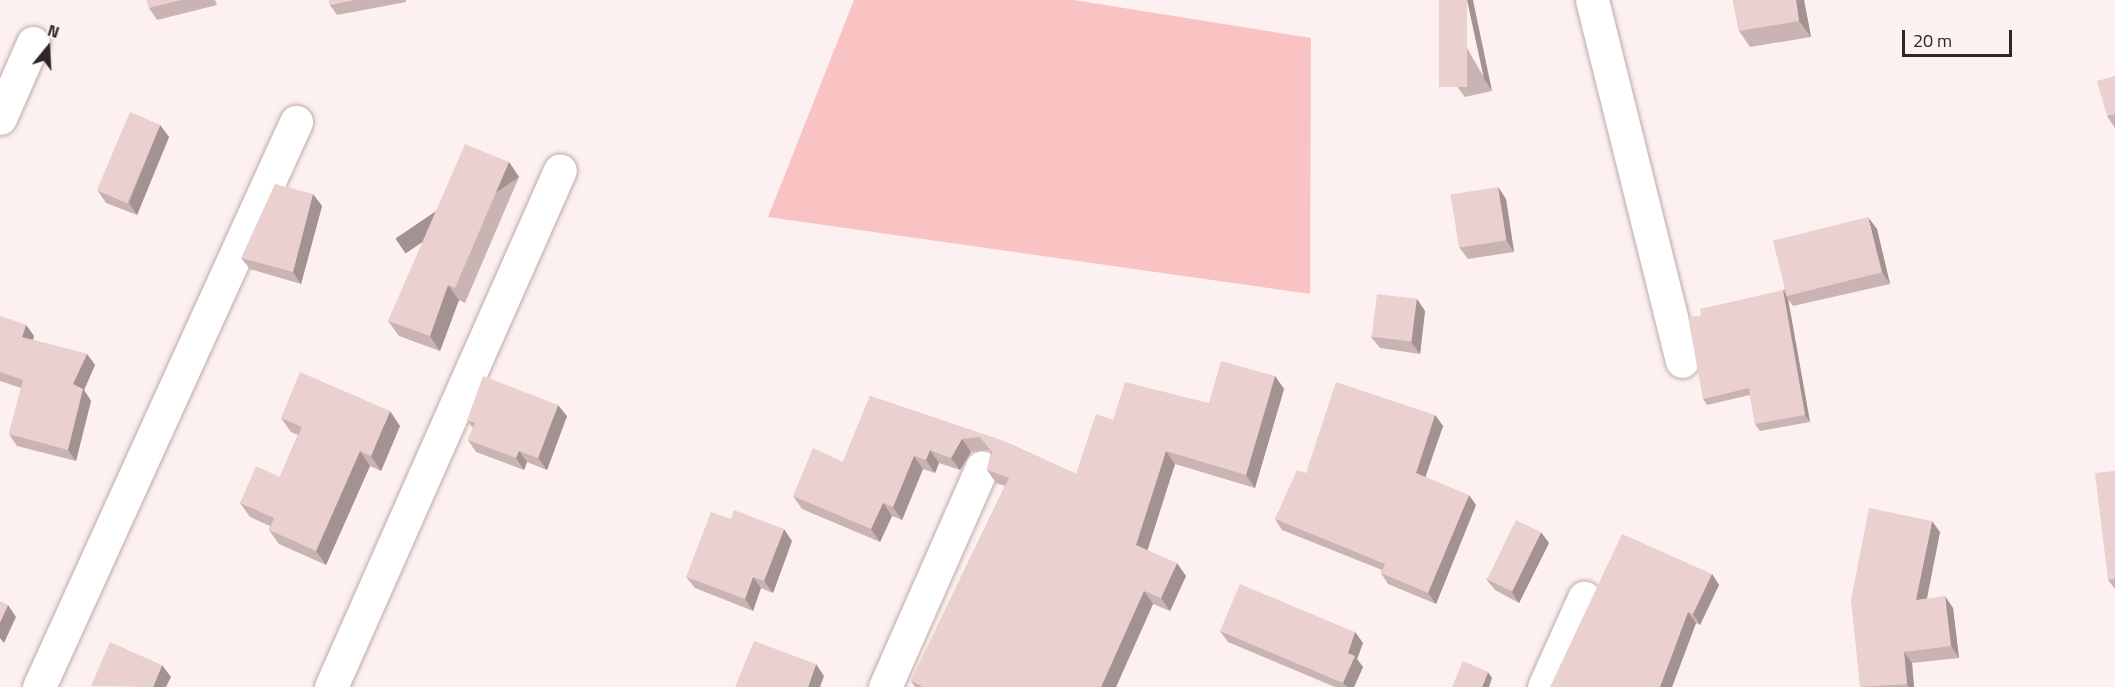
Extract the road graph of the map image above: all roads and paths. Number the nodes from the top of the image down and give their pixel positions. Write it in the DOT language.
graph roads {
  1 [pos="1592,0"];
  2 [pos="33,43"];
  3 [pos="0,118"];
  4 [pos="296,122"];
  5 [pos="560,170"];
  6 [pos="1682,361"];
  7 [pos="982,467"];
  8 [pos="1584,598"];
  9 [pos="39,687"];
  10 [pos="331,687"];
  11 [pos="885,687"];
  12 [pos="1544,687"];
  1 -- 6 [label="street"];
  2 -- 3 [label="street"];
  4 -- 9 [label="street"];
  5 -- 10 [label="street"];
  7 -- 11 [label="street"];
  8 -- 12 [label="street"];
}
